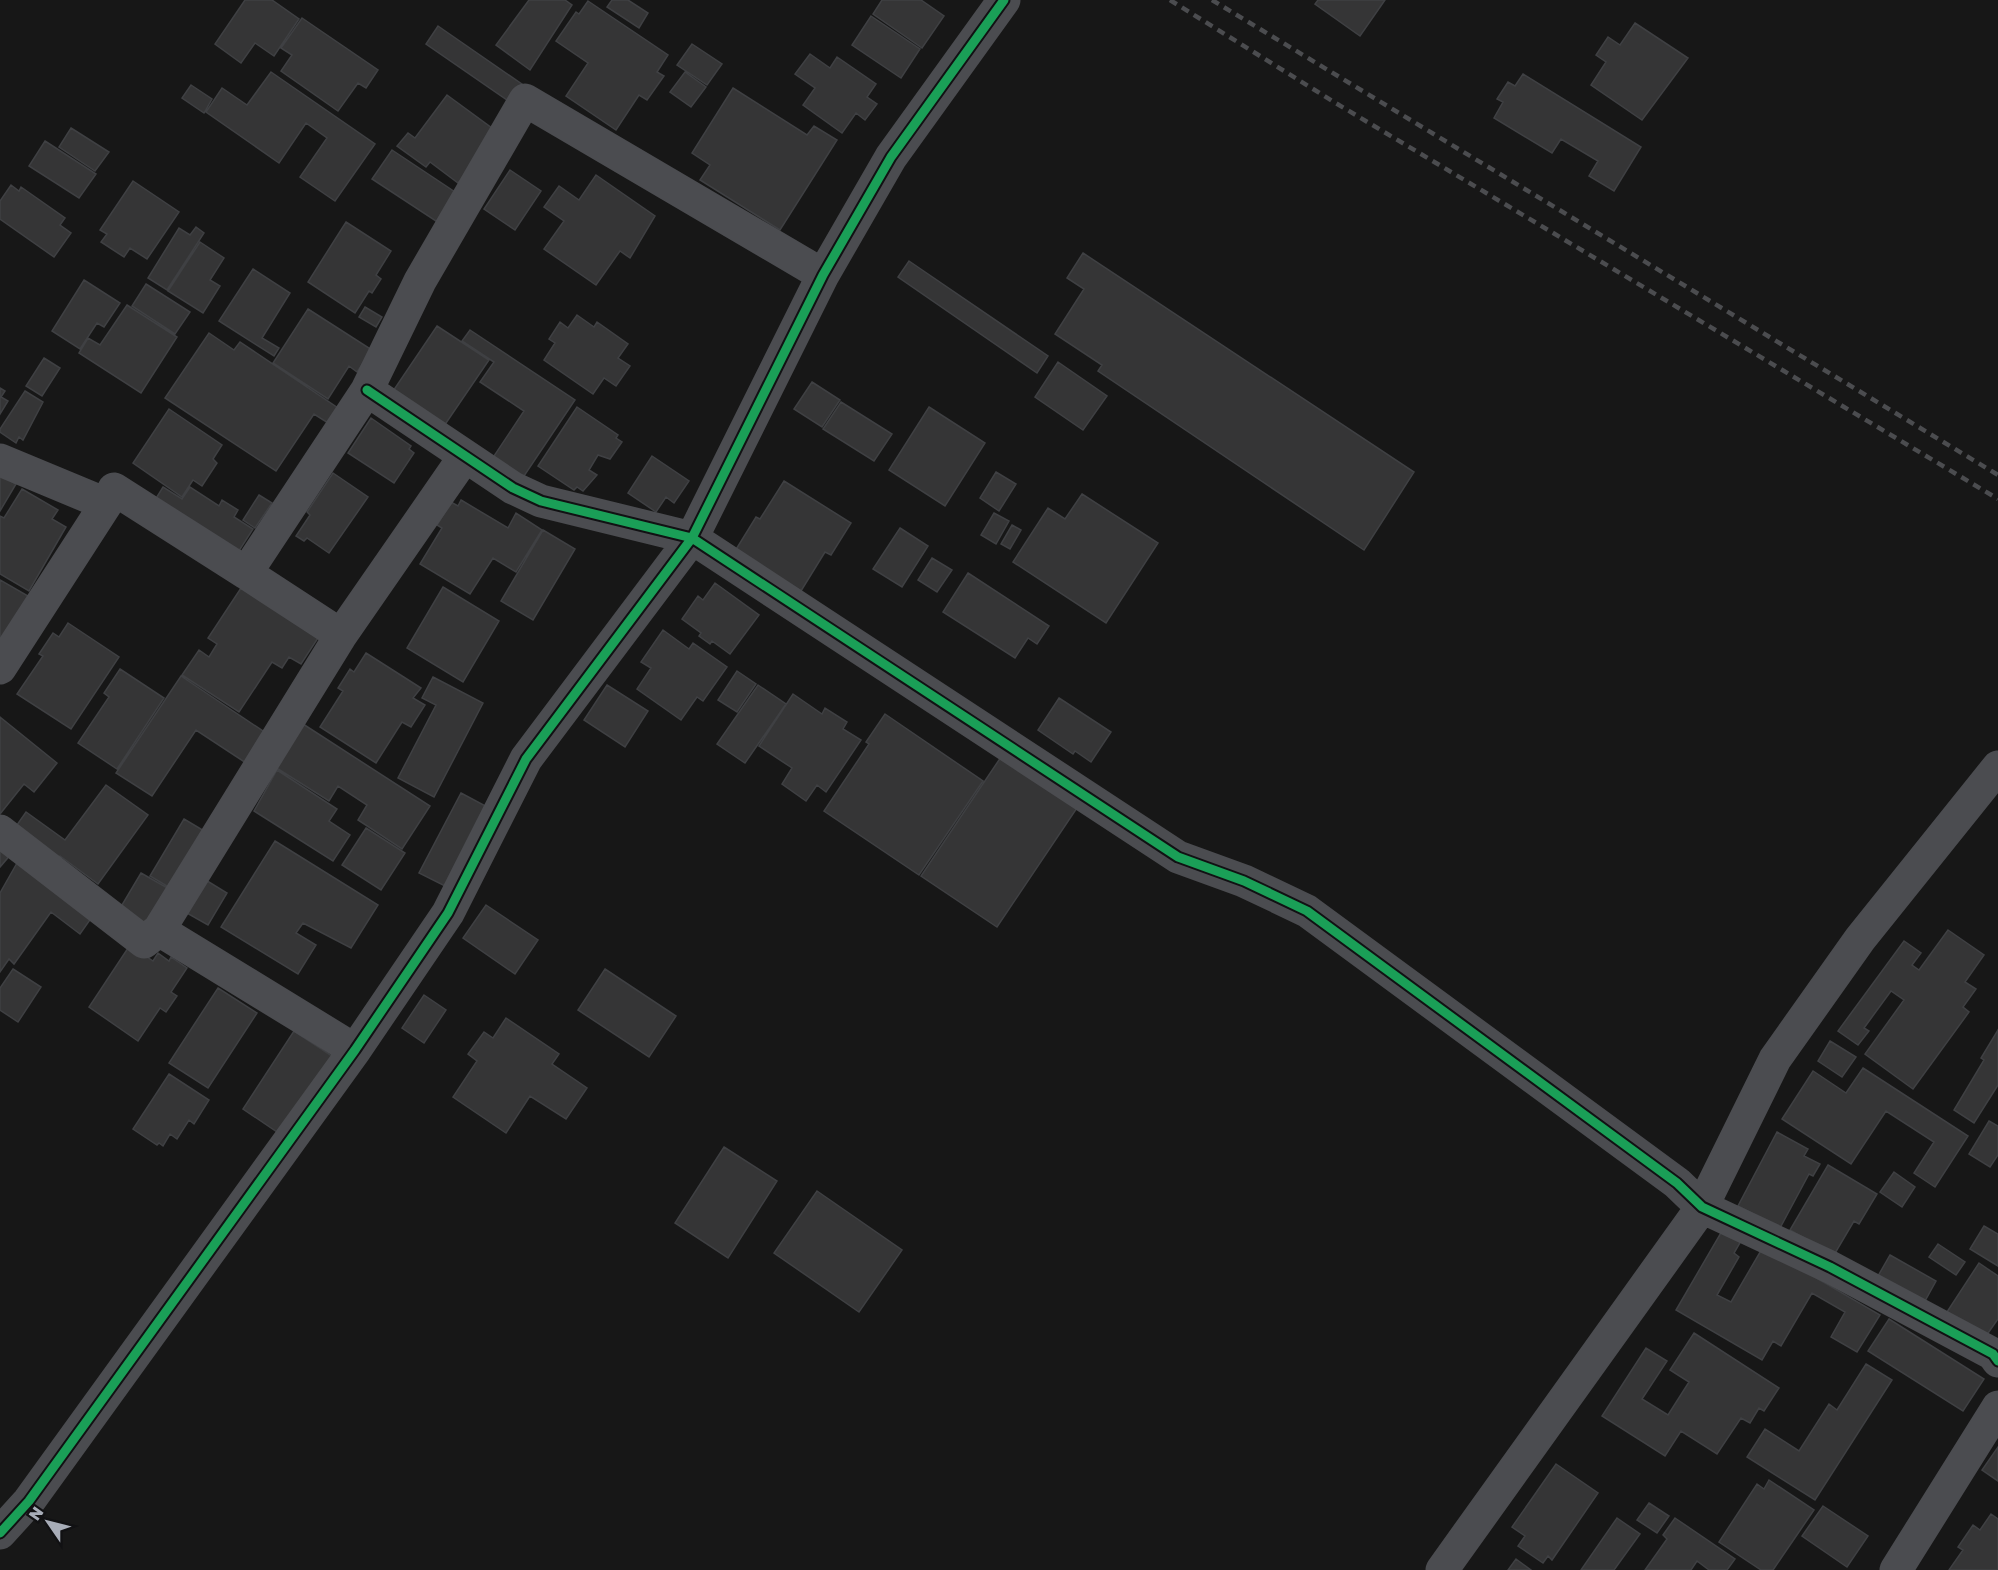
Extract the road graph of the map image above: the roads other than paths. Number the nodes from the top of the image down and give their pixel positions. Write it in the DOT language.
graph roads {
  1 [pos="1004,0"];
  2 [pos="823,275"];
  3 [pos="367,390"];
  4 [pos="465,456"];
  5 [pos="0,460"];
  6 [pos="106,504"];
  7 [pos="692,538"];
  8 [pos="246,573"];
  9 [pos="341,635"];
  10 [pos="0,668"];
  11 [pos="1998,767"];
  12 [pos="0,831"];
  13 [pos="159,930"];
  14 [pos="355,1050"];
  15 [pos="1702,1207"];
  16 [pos="1998,1361"];
  17 [pos="1998,1407"];
  18 [pos="0,1533"];
  19 [pos="1442,1570"];
  20 [pos="1896,1570"];
  1 -- 2 [label="street"];
  2 -- 3 [label="street"];
  2 -- 7 [label="street"];
  3 -- 4 [label="street"];
  3 -- 8 [label="street"];
  4 -- 7 [label="street"];
  4 -- 9 [label="street"];
  5 -- 6 [label="street"];
  6 -- 8 [label="street"];
  6 -- 10 [label="street"];
  7 -- 14 [label="street"];
  7 -- 15 [label="street"];
  8 -- 9 [label="street"];
  9 -- 13 [label="street"];
  11 -- 15 [label="street"];
  12 -- 13 [label="street"];
  13 -- 14 [label="street"];
  14 -- 18 [label="street"];
  15 -- 16 [label="street"];
  15 -- 19 [label="street"];
  17 -- 20 [label="street"];
}
